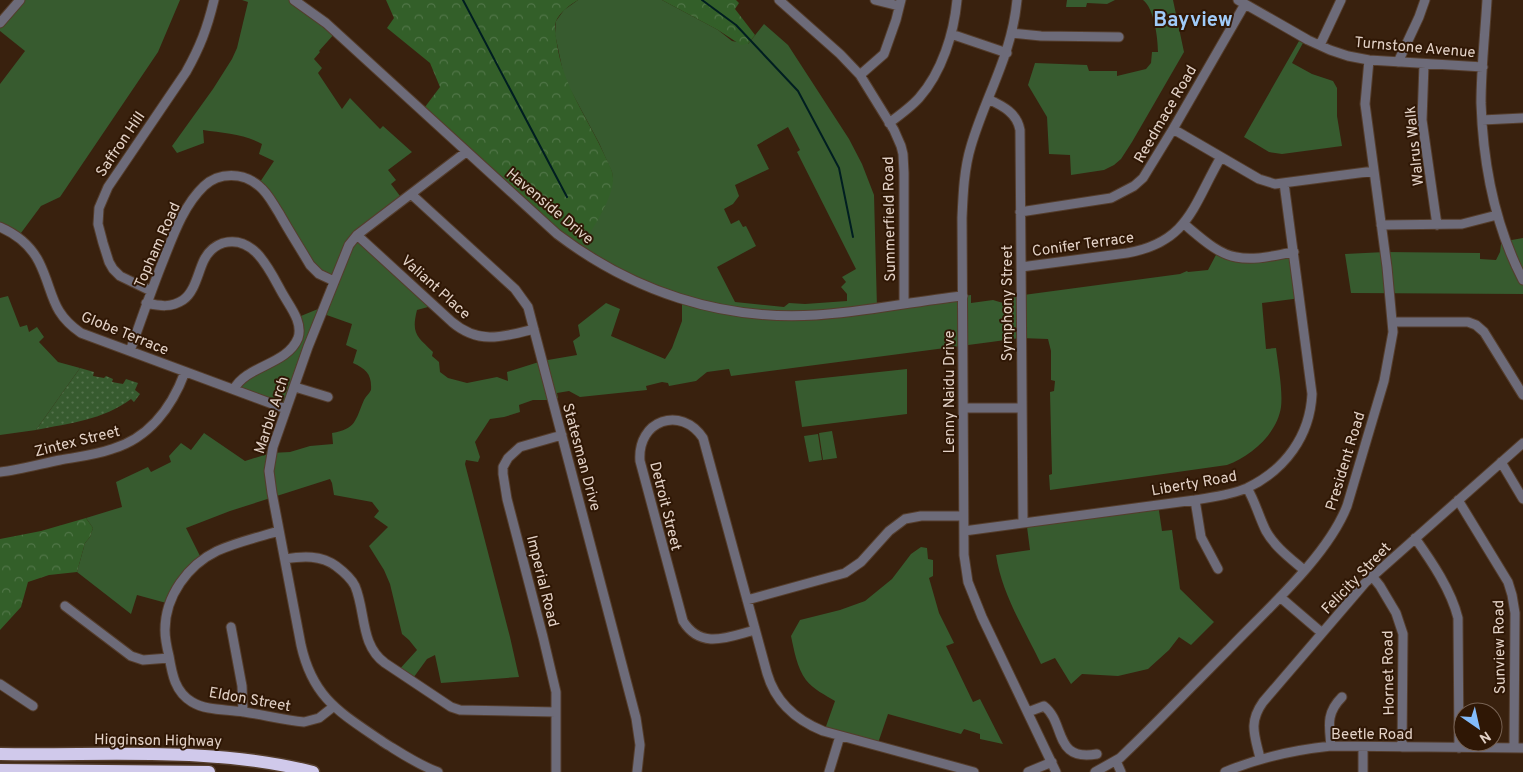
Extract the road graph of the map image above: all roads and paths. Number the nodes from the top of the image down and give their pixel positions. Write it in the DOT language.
graph roads {
  1 [pos="20,0"];
  2 [pos="214,0"];
  3 [pos="294,0"];
  4 [pos="780,0"];
  5 [pos="876,0"];
  6 [pos="957,0"];
  7 [pos="1017,0"];
  8 [pos="1341,0"];
  9 [pos="1424,0"];
  10 [pos="1487,0"];
  11 [pos="1241,2"];
  12 [pos="900,3"];
  13 [pos="0,24"];
  14 [pos="1012,33"];
  15 [pos="951,34"];
  16 [pos="1119,36"];
  17 [pos="1320,45"];
  18 [pos="1007,53"];
  19 [pos="1369,60"];
  20 [pos="1398,62"];
  21 [pos="1424,64"];
  22 [pos="1483,67"];
  23 [pos="860,75"];
  24 [pos="988,99"];
  25 [pos="1523,118"];
  26 [pos="1482,120"];
  27 [pos="889,123"];
  28 [pos="1173,129"];
  29 [pos="466,152"];
  30 [pos="1221,156"];
  31 [pos="1374,171"];
  32 [pos="1284,183"];
  33 [pos="412,194"];
  34 [pos="1020,212"];
  35 [pos="1497,215"];
  36 [pos="1184,224"];
  37 [pos="1381,225"];
  38 [pos="1437,225"];
  39 [pos="0,226"];
  40 [pos="357,235"];
  41 [pos="1294,252"];
  42 [pos="1021,267"];
  43 [pos="1523,280"];
  44 [pos="334,281"];
  45 [pos="151,291"];
  46 [pos="963,296"];
  47 [pos="146,304"];
  48 [pos="904,304"];
  49 [pos="1393,322"];
  50 [pos="534,329"];
  51 [pos="130,352"];
  52 [pos="185,372"];
  53 [pos="295,387"];
  54 [pos="234,389"];
  55 [pos="1522,389"];
  56 [pos="328,397"];
  57 [pos="964,408"];
  58 [pos="1021,408"];
  59 [pos="286,409"];
  60 [pos="562,435"];
  61 [pos="1523,443"];
  62 [pos="1501,462"];
  63 [pos="0,472"];
  64 [pos="1247,488"];
  65 [pos="1523,499"];
  66 [pos="1195,500"];
  67 [pos="1458,500"];
  68 [pos="963,516"];
  69 [pos="1023,522"];
  70 [pos="279,530"];
  71 [pos="964,531"];
  72 [pos="1415,538"];
  73 [pos="284,560"];
  74 [pos="1218,569"];
  75 [pos="1304,570"];
  76 [pos="1372,576"];
  77 [pos="1280,597"];
  78 [pos="748,600"];
  79 [pos="65,606"];
  80 [pos="231,627"];
  81 [pos="755,630"];
  82 [pos="1322,633"];
  83 [pos="169,658"];
  84 [pos="0,684"];
  85 [pos="1342,697"];
  86 [pos="1459,702"];
  87 [pos="34,706"];
  88 [pos="333,706"];
  89 [pos="243,712"];
  90 [pos="556,712"];
  91 [pos="1028,712"];
  92 [pos="840,736"];
  93 [pos="1331,746"];
  94 [pos="1363,747"];
  95 [pos="1402,747"];
  96 [pos="1453,748"];
  97 [pos="1503,748"];
  98 [pos="1518,748"];
  99 [pos="0,754"];
  100 [pos="1097,754"];
  101 [pos="1260,758"];
  102 [pos="1116,761"];
  103 [pos="1052,762"];
  104 [pos="0,770"];
  105 [pos="964,771"];
  106 [pos="209,772"];
  107 [pos="313,772"];
  108 [pos="438,772"];
  109 [pos="556,772"];
  110 [pos="638,772"];
  111 [pos="829,772"];
  112 [pos="974,772"];
  113 [pos="1028,772"];
  114 [pos="1056,772"];
  115 [pos="1094,772"];
  116 [pos="1121,772"];
  117 [pos="1226,772"];
  118 [pos="1362,772"];
  1 -- 13 [label="street"];
  2 -- 45 [label="street, Saffron Hill"];
  3 -- 29 [label="street, Havenside Drive"];
  4 -- 23 [label="street, Summerfield Road"];
  5 -- 12 [label="street"];
  6 -- 15 [label="street"];
  7 -- 14 [label="street, Lenny Naidu Drive"];
  8 -- 17 [label="street"];
  9 -- 20 [label="street"];
  10 -- 22 [label="street"];
  11 -- 17 [label="street, Turnstone Avenue"];
  11 -- 28 [label="street, Reedmace Road"];
  12 -- 23 [label="street"];
  14 -- 16 [label="street"];
  14 -- 18 [label="street, Lenny Naidu Drive"];
  15 -- 18 [label="street"];
  15 -- 27 [label="street"];
  17 -- 19 [label="street, Turnstone Avenue"];
  18 -- 24 [label="street, Lenny Naidu Drive"];
  19 -- 20 [label="street, Turnstone Avenue"];
  19 -- 31 [label="street, President Road"];
  20 -- 21 [label="street, Turnstone Avenue"];
  21 -- 22 [label="street, Turnstone Avenue"];
  21 -- 38 [label="street, Walrus Walk"];
  22 -- 26 [label="street"];
  23 -- 27 [label="street, Summerfield Road"];
  24 -- 34 [label="street, Symphony Street"];
  24 -- 46 [label="street, Lenny Naidu Drive"];
  25 -- 26 [label="street"];
  26 -- 35 [label="street"];
  27 -- 48 [label="street, Summerfield Road"];
  28 -- 30 [label="street"];
  28 -- 34 [label="street, Reedmace Road"];
  29 -- 33 [label="street, Marble Arch"];
  29 -- 48 [label="street, Havenside Drive"];
  30 -- 32 [label="street"];
  30 -- 36 [label="street, Conifer Terrace"];
  31 -- 32 [label="street"];
  31 -- 37 [label="street, President Road"];
  32 -- 41 [label="street, Liberty Road"];
  33 -- 40 [label="street, Marble Arch"];
  33 -- 50 [label="street, Statesman Drive"];
  34 -- 42 [label="street, Symphony Street"];
  35 -- 38 [label="street"];
  35 -- 43 [label="street"];
  36 -- 41 [label="street"];
  36 -- 42 [label="street, Conifer Terrace"];
  37 -- 38 [label="street"];
  37 -- 49 [label="street, President Road"];
  39 -- 51 [label="street, Globe Terrace"];
  40 -- 44 [label="street, Marble Arch"];
  40 -- 50 [label="street, Valiant Place"];
  41 -- 64 [label="street, Liberty Road"];
  42 -- 58 [label="street, Symphony Street"];
  44 -- 45 [label="street, Topham Road"];
  44 -- 53 [label="street, Marble Arch"];
  45 -- 47 [label="street, Topham Road"];
  46 -- 48 [label="street, Havenside Drive"];
  46 -- 57 [label="street, Lenny Naidu Drive"];
  47 -- 51 [label="street, Topham Road"];
  47 -- 54 [label="street"];
  49 -- 55 [label="street"];
  49 -- 75 [label="street, President Road"];
  50 -- 60 [label="street, Statesman Drive"];
  51 -- 52 [label="street, Globe Terrace"];
  52 -- 54 [label="street, Globe Terrace"];
  52 -- 63 [label="street, Zintex Street"];
  53 -- 56 [label="street"];
  53 -- 59 [label="street, Marble Arch"];
  54 -- 59 [label="street, Globe Terrace"];
  57 -- 58 [label="street"];
  57 -- 68 [label="street, Lenny Naidu Drive"];
  58 -- 69 [label="street, Symphony Street"];
  59 -- 70 [label="street, Marble Arch"];
  60 -- 90 [label="street, Imperial Road"];
  60 -- 110 [label="street, Statesman Drive"];
  61 -- 62 [label="street, Felicity Street"];
  62 -- 65 [label="street"];
  62 -- 67 [label="street, Felicity Street"];
  64 -- 66 [label="street, Liberty Road"];
  64 -- 75 [label="street"];
  66 -- 69 [label="street, Liberty Road"];
  66 -- 74 [label="street"];
  67 -- 72 [label="street, Felicity Street"];
  67 -- 98 [label="street, Sunview Road"];
  68 -- 71 [label="street, Lenny Naidu Drive"];
  68 -- 78 [label="street"];
  69 -- 71 [label="street, Liberty Road"];
  70 -- 73 [label="street, Marble Arch"];
  70 -- 83 [label="street, Eldon Street"];
  71 -- 91 [label="street, Lenny Naidu Drive"];
  72 -- 76 [label="street, Felicity Street"];
  72 -- 86 [label="street"];
  73 -- 88 [label="street, Marble Arch"];
  73 -- 90 [label="street"];
  75 -- 77 [label="street, President Road"];
  76 -- 82 [label="street, Felicity Street"];
  76 -- 95 [label="street, Hornet Road"];
  77 -- 82 [label="street"];
  77 -- 102 [label="street, President Road"];
  78 -- 81 [label="street, Detroit Street"];
  78 -- 81 [label="street, Detroit Street"];
  79 -- 83 [label="street"];
  80 -- 89 [label="street"];
  81 -- 92 [label="street, Detroit Street"];
  82 -- 101 [label="street, Felicity Street"];
  83 -- 89 [label="street, Eldon Street"];
  84 -- 87 [label="street"];
  85 -- 93 [label="street"];
  88 -- 89 [label="street, Eldon Street"];
  88 -- 108 [label="street, Marble Arch"];
  90 -- 109 [label="street, Imperial Road"];
  91 -- 100 [label="street"];
  91 -- 103 [label="street, Lenny Naidu Drive"];
  92 -- 105 [label="street, Detroit Street"];
  92 -- 111 [label="street"];
  93 -- 94 [label="street, Beetle Road"];
  93 -- 101 [label="street, Beetle Road"];
  94 -- 95 [label="street, Beetle Road"];
  94 -- 118 [label="street"];
  95 -- 96 [label="street, Beetle Road"];
  97 -- 98 [label="street, Beetle Road"];
  99 -- 107 [label="highway, Higginson Highway"];
  101 -- 117 [label="street, Beetle Road"];
  102 -- 115 [label="street, President Road"];
  102 -- 116 [label="street"];
  103 -- 113 [label="street"];
  103 -- 114 [label="street, Lenny Naidu Drive"];
  104 -- 106 [label="highway, Higginson Highway"];
  105 -- 112 [label="street, Detroit Street"];
}
